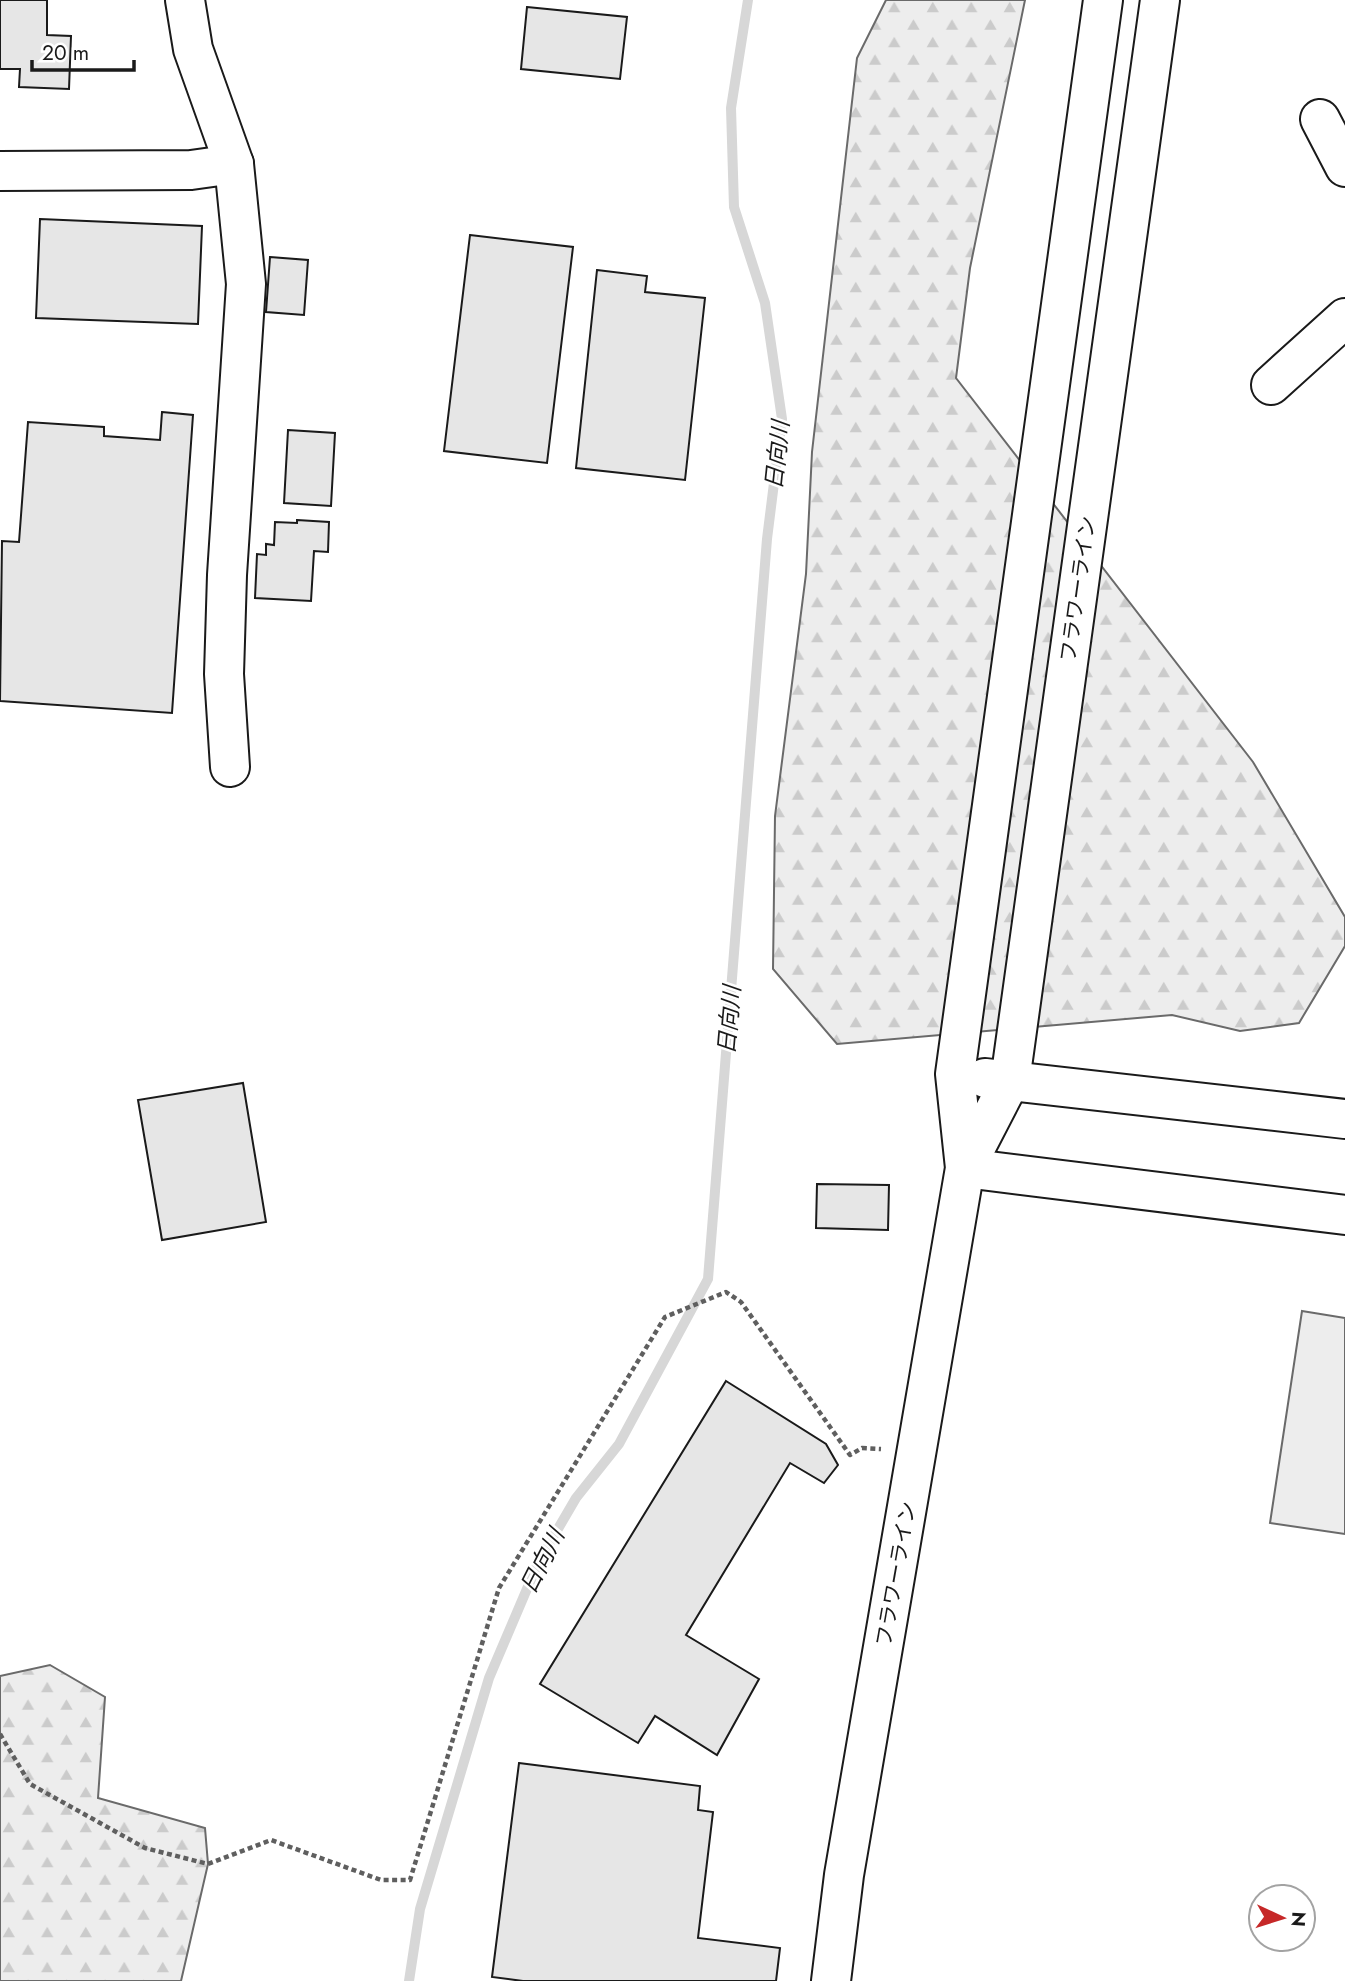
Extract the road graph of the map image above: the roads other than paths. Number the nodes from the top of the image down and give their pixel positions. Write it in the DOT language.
graph roads {
  1 [pos="184,0"];
  2 [pos="1103,0"];
  3 [pos="1160,0"];
  4 [pos="1320,119"];
  5 [pos="234,164"];
  6 [pos="1345,167"];
  7 [pos="0,171"];
  8 [pos="1345,318"];
  9 [pos="1271,385"];
  10 [pos="230,767"];
  11 [pos="955,1074"];
  12 [pos="1010,1081"];
  13 [pos="1345,1119"];
  14 [pos="965,1168"];
  15 [pos="1345,1215"];
  16 [pos="831,1981"];
  1 -- 5 [label="street"];
  2 -- 11 [label="street, フラワーライン"];
  3 -- 12 [label="street, フラワーライン"];
  4 -- 6 [label="street"];
  5 -- 7 [label="street"];
  5 -- 10 [label="street"];
  8 -- 9 [label="street"];
  11 -- 12 [label="street"];
  11 -- 14 [label="street, フラワーライン"];
  12 -- 13 [label="street"];
  12 -- 14 [label="street, フラワーライン"];
  14 -- 15 [label="street"];
  14 -- 16 [label="street, フラワーライン"];
}
